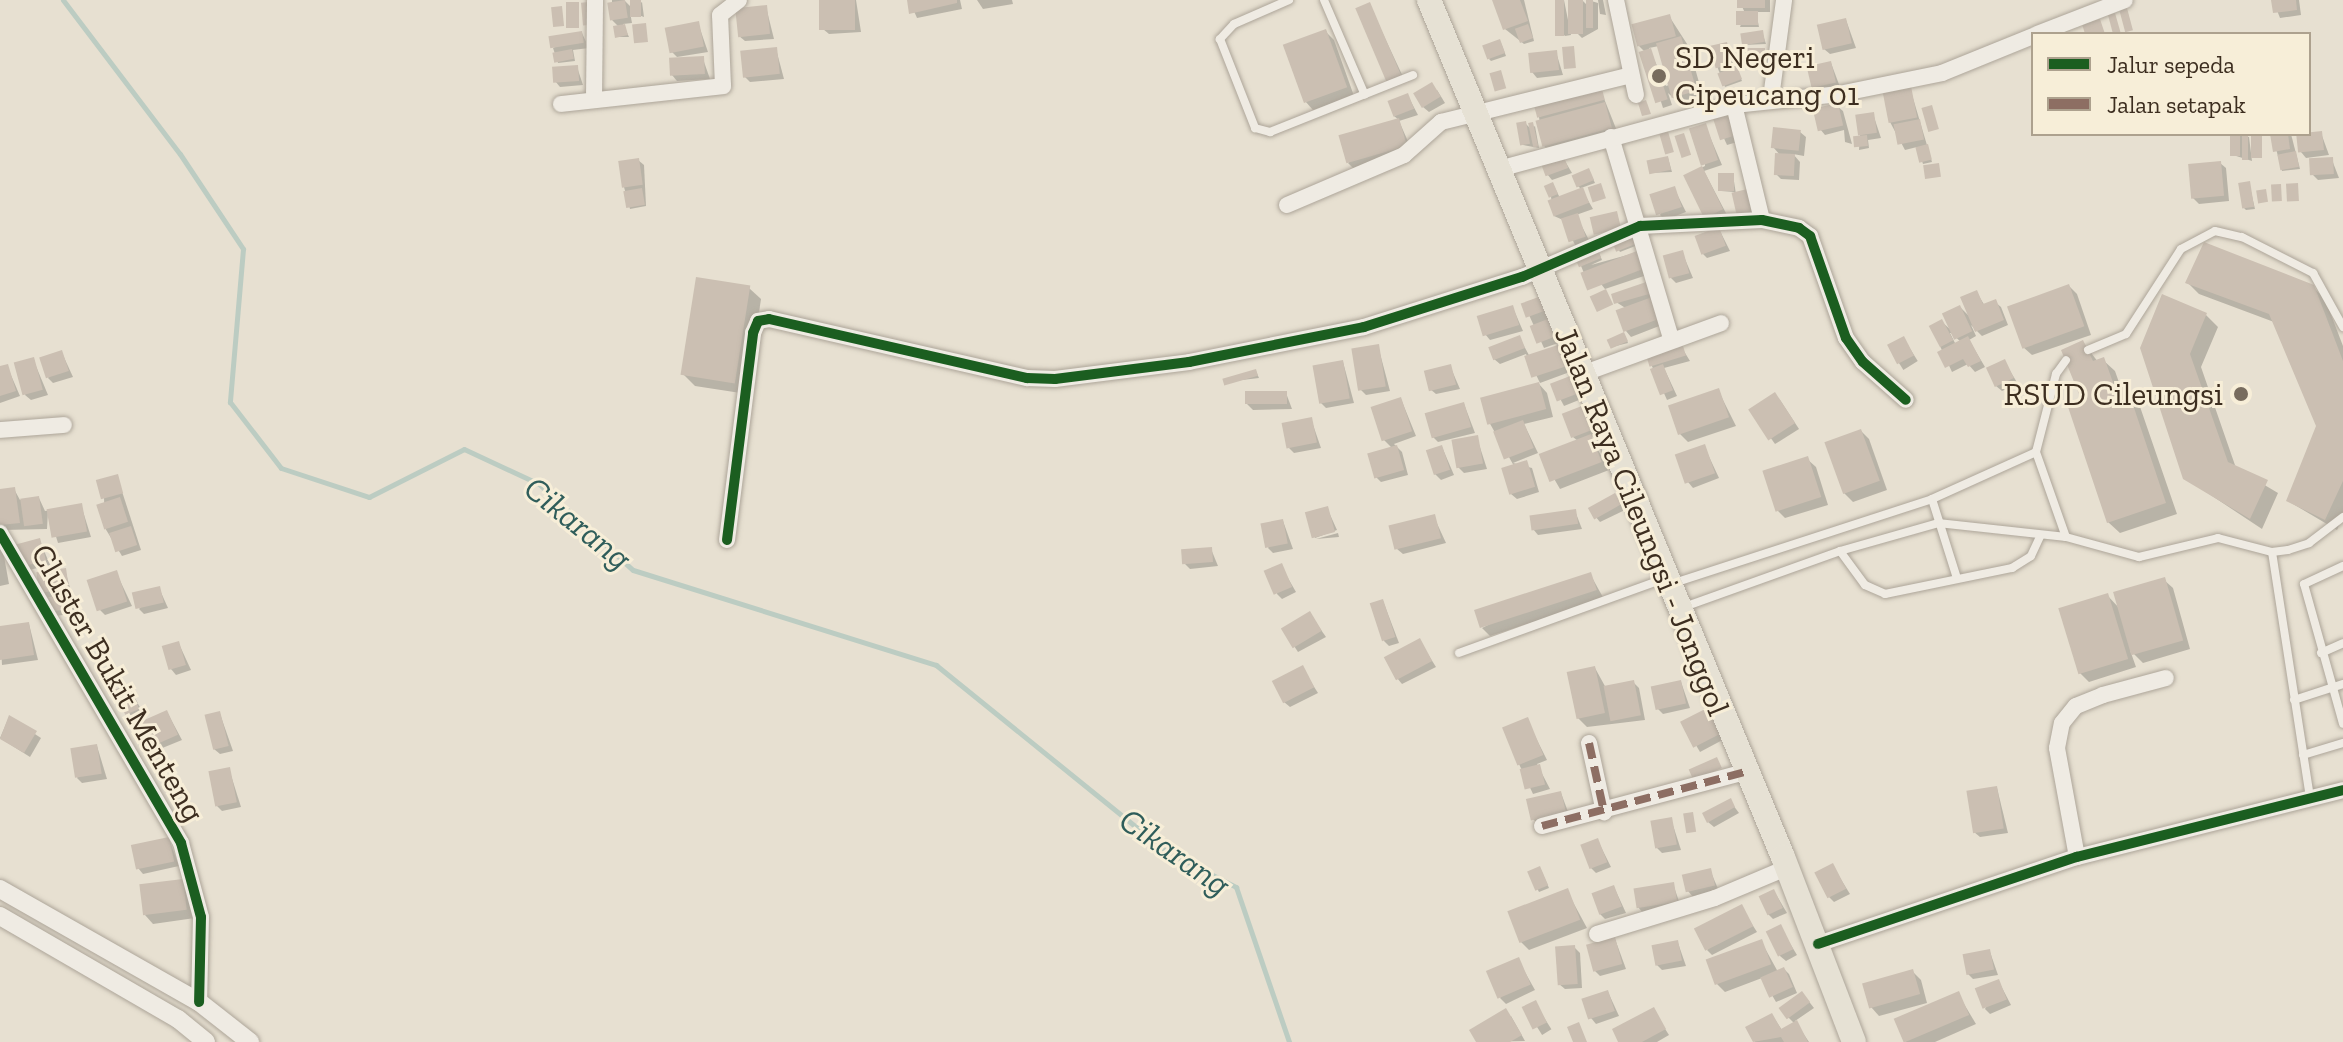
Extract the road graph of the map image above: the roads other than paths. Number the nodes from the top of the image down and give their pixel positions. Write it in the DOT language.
graph roads {
  1 [pos="595,0"];
  2 [pos="739,0"];
  3 [pos="1289,0"];
  4 [pos="1324,0"];
  5 [pos="1429,0"];
  6 [pos="1616,0"];
  7 [pos="1784,0"];
  8 [pos="2125,0"];
  9 [pos="2043,32"];
  10 [pos="2031,36"];
  11 [pos="1413,75"];
  12 [pos="1631,75"];
  13 [pos="1365,95"];
  14 [pos="1636,95"];
  15 [pos="1771,98"];
  16 [pos="594,99"];
  17 [pos="561,104"];
  18 [pos="1734,105"];
  19 [pos="1475,113"];
  20 [pos="1611,137"];
  21 [pos="1499,169"];
  22 [pos="1287,205"];
  23 [pos="1762,220"];
  24 [pos="1640,226"];
  25 [pos="1539,269"];
  26 [pos="1721,323"];
  27 [pos="2343,327"];
  28 [pos="1671,338"];
  29 [pos="2088,350"];
  30 [pos="2066,360"];
  31 [pos="1582,374"];
  32 [pos="1906,400"];
  33 [pos="64,425"];
  34 [pos="0,430"];
  35 [pos="2036,452"];
  36 [pos="1932,499"];
  37 [pos="2343,517"];
  38 [pos="1938,523"];
  39 [pos="0,533"];
  40 [pos="2041,535"];
  41 [pos="2066,537"];
  42 [pos="727,540"];
  43 [pos="1840,551"];
  44 [pos="2272,552"];
  45 [pos="2343,566"];
  46 [pos="1956,575"];
  47 [pos="1668,581"];
  48 [pos="1680,608"];
  49 [pos="2343,643"];
  50 [pos="1459,653"];
  51 [pos="2321,653"];
  52 [pos="2166,678"];
  53 [pos="2343,684"];
  54 [pos="2333,687"];
  55 [pos="2294,700"];
  56 [pos="2343,724"];
  57 [pos="1589,743"];
  58 [pos="2343,743"];
  59 [pos="2303,755"];
  60 [pos="1745,772"];
  61 [pos="2343,790"];
  62 [pos="2310,797"];
  63 [pos="1604,812"];
  64 [pos="1542,826"];
  65 [pos="2077,857"];
  66 [pos="1786,868"];
  67 [pos="0,889"];
  68 [pos="0,916"];
  69 [pos="1597,934"];
  70 [pos="1818,944"];
  71 [pos="199,1002"];
  72 [pos="206,1042"];
  73 [pos="250,1042"];
  74 [pos="1854,1042"];
  1 -- 16 [label="street"];
  2 -- 16 [label="street"];
  3 -- 13 [label="lane"];
  4 -- 13 [label="lane"];
  5 -- 19 [label="main road, Jalan Raya Cileungsi - Jonggol"];
  6 -- 12 [label="street"];
  7 -- 15 [label="street"];
  8 -- 9 [label="street"];
  10 -- 15 [label="street"];
  11 -- 13 [label="lane"];
  12 -- 14 [label="street"];
  12 -- 19 [label="street"];
  15 -- 18 [label="street"];
  16 -- 17 [label="street"];
  18 -- 20 [label="street"];
  18 -- 23 [label="street"];
  19 -- 21 [label="main road, Jalan Raya Cileungsi - Jonggol"];
  19 -- 22 [label="street"];
  20 -- 21 [label="street"];
  20 -- 24 [label="street"];
  21 -- 25 [label="main road, Jalan Raya Cileungsi - Jonggol"];
  23 -- 24 [label="street"];
  23 -- 32 [label="street"];
  24 -- 25 [label="street"];
  24 -- 28 [label="street"];
  25 -- 31 [label="main road, Jalan Raya Cileungsi - Jonggol"];
  25 -- 42 [label="street"];
  26 -- 28 [label="street"];
  27 -- 29 [label="lane"];
  28 -- 31 [label="street"];
  30 -- 35 [label="lane"];
  31 -- 47 [label="main road, Jalan Raya Cileungsi - Jonggol"];
  33 -- 34 [label="street"];
  35 -- 36 [label="lane"];
  35 -- 41 [label="lane"];
  36 -- 38 [label="lane"];
  36 -- 47 [label="lane"];
  37 -- 44 [label="lane"];
  38 -- 40 [label="lane"];
  38 -- 43 [label="lane"];
  38 -- 46 [label="lane"];
  39 -- 71 [label="street, Cluster Bukit Menteng"];
  40 -- 41 [label="lane"];
  40 -- 46 [label="lane"];
  41 -- 44 [label="lane"];
  43 -- 46 [label="lane"];
  43 -- 48 [label="lane"];
  44 -- 55 [label="lane"];
  45 -- 51 [label="lane"];
  47 -- 48 [label="main road, Jalan Raya Cileungsi - Jonggol"];
  47 -- 50 [label="lane"];
  48 -- 60 [label="main road, Jalan Raya Cileungsi - Jonggol"];
  49 -- 51 [label="lane"];
  51 -- 54 [label="lane"];
  52 -- 65 [label="street"];
  53 -- 54 [label="lane"];
  54 -- 55 [label="lane"];
  54 -- 56 [label="lane"];
  55 -- 59 [label="lane"];
  57 -- 63 [label="street"];
  58 -- 59 [label="lane"];
  59 -- 62 [label="lane"];
  60 -- 63 [label="street"];
  60 -- 66 [label="main road, Jalan Raya Cileungsi - Jonggol"];
  61 -- 62 [label="street"];
  62 -- 65 [label="street"];
  63 -- 64 [label="street"];
  65 -- 70 [label="street"];
  66 -- 69 [label="street"];
  66 -- 70 [label="main road, Jalan Raya Cileungsi - Jonggol"];
  67 -- 71 [label="street"];
  68 -- 72 [label="street"];
  70 -- 74 [label="main road, Jalan Raya Cileungsi - Jonggol"];
  71 -- 73 [label="street"];
}
